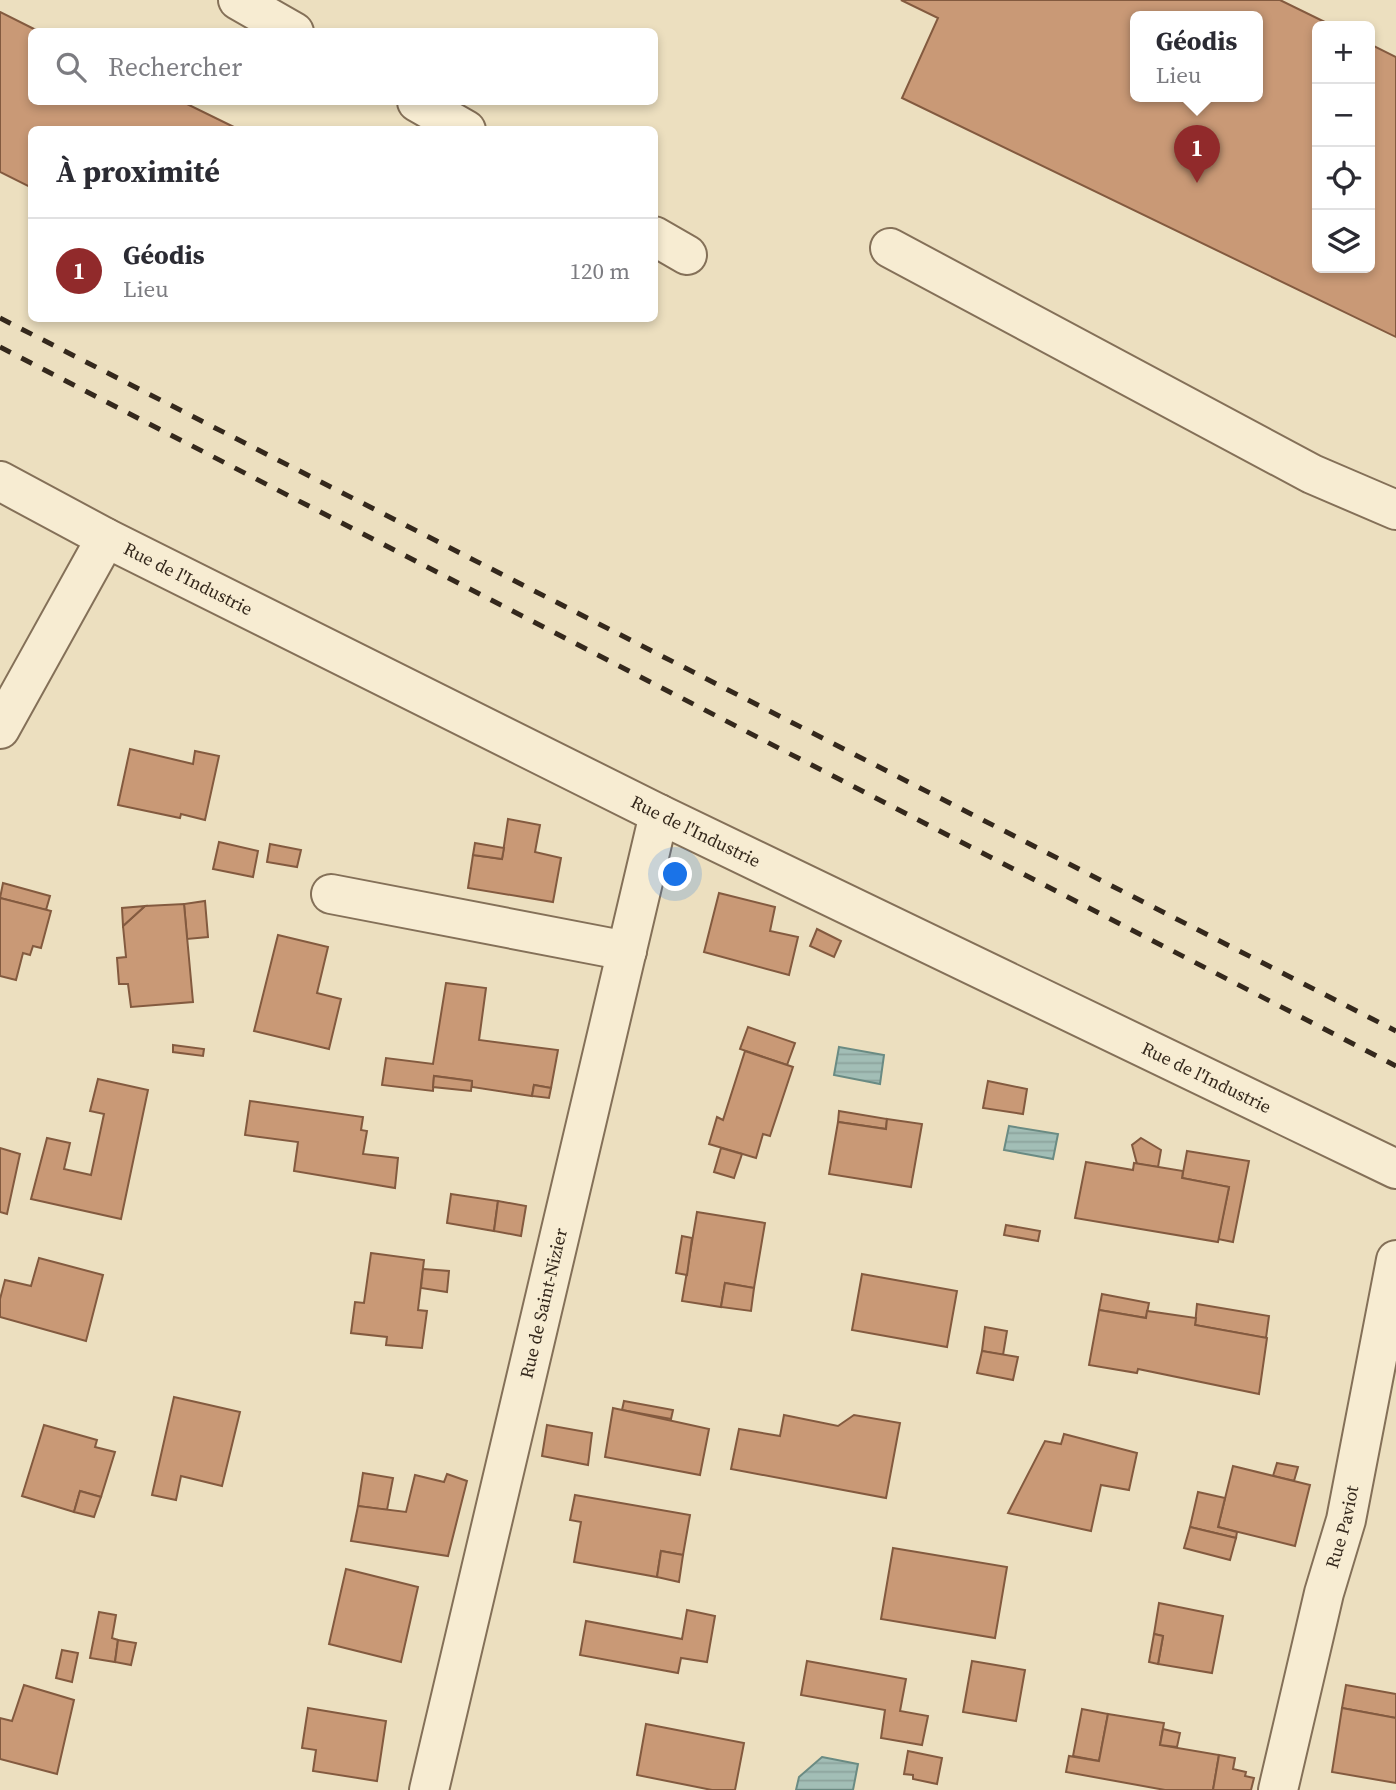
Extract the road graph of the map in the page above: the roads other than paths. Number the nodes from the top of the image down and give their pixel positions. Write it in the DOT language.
graph roads {
  1 [pos="238,0"];
  2 [pos="287,28"];
  3 [pos="422,105"];
  4 [pos="459,126"];
  5 [pos="658,238"];
  6 [pos="890,248"];
  7 [pos="687,255"];
  8 [pos="0,481"];
  9 [pos="1396,510"];
  10 [pos="106,538"];
  11 [pos="0,729"];
  12 [pos="659,814"];
  13 [pos="331,894"];
  14 [pos="628,951"];
  15 [pos="1396,1169"];
  16 [pos="1396,1260"];
  17 [pos="429,1790"];
  18 [pos="1278,1790"];
  1 -- 2 [label="street"];
  3 -- 4 [label="street"];
  5 -- 7 [label="street"];
  6 -- 9 [label="street"];
  8 -- 10 [label="street, Rue de l'Industrie"];
  10 -- 11 [label="street"];
  10 -- 12 [label="street, Rue de l'Industrie"];
  12 -- 14 [label="street, Rue de Saint-Nizier"];
  12 -- 15 [label="street, Rue de l'Industrie"];
  13 -- 14 [label="street"];
  14 -- 17 [label="street, Rue de Saint-Nizier"];
  16 -- 18 [label="street, Rue Paviot"];
}
